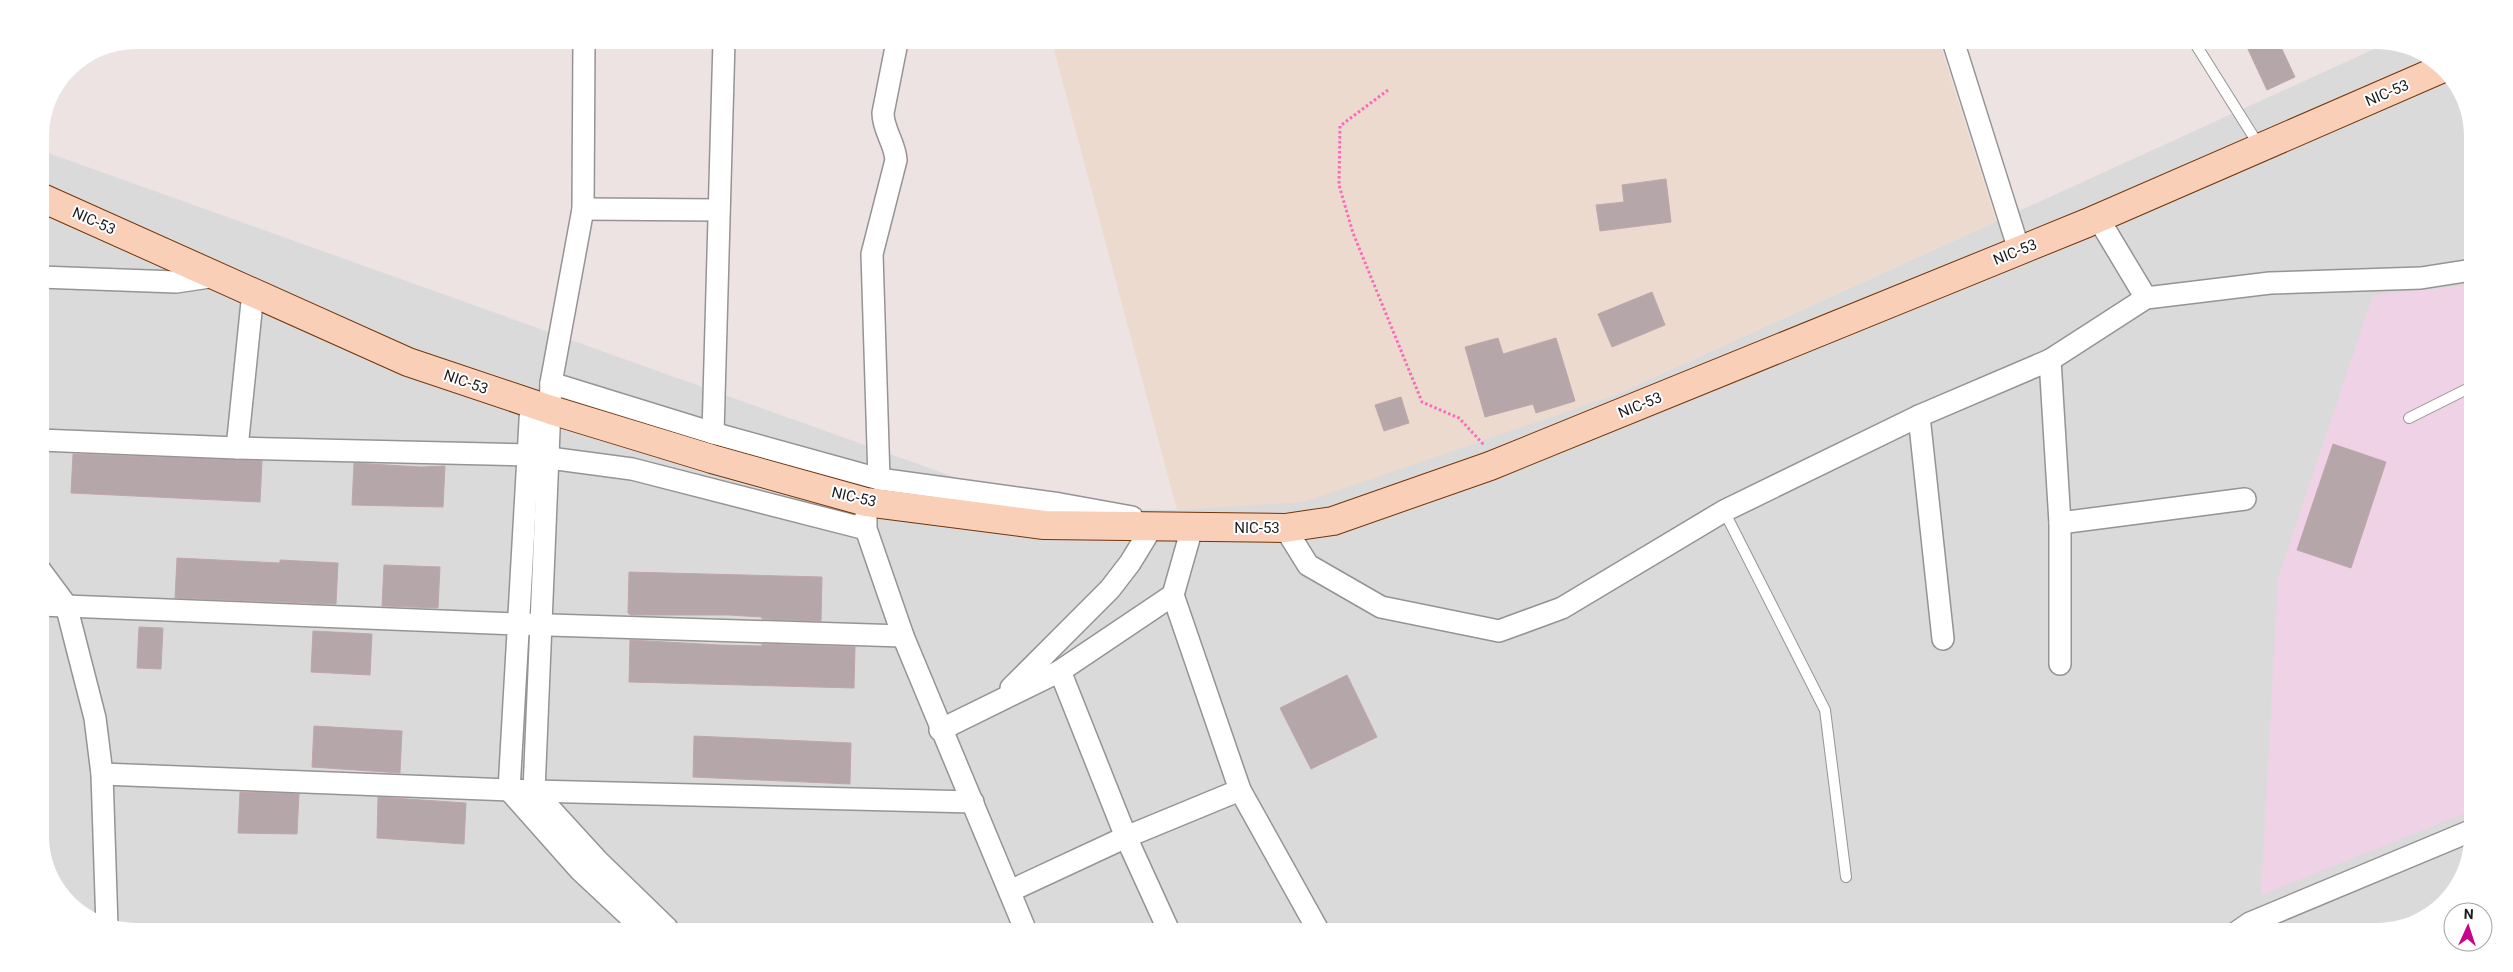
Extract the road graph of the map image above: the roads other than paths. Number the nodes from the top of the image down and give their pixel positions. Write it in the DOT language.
graph roads {
  1 [pos="584,49"];
  2 [pos="724,49"];
  3 [pos="896,49"];
  4 [pos="1956,49"];
  5 [pos="2198,49"];
  6 [pos="2436,71"];
  7 [pos="2260,148"];
  8 [pos="49,201"];
  9 [pos="583,209"];
  10 [pos="719,210"];
  11 [pos="2098,218"];
  12 [pos="2019,250"];
  13 [pos="2464,271"];
  14 [pos="216,276"];
  15 [pos="49,277"];
  16 [pos="253,292"];
  17 [pos="2146,298"];
  18 [pos="2050,360"];
  19 [pos="551,383"];
  20 [pos="2464,390"];
  21 [pos="541,407"];
  22 [pos="1919,416"];
  23 [pos="2409,418"];
  24 [pos="713,433"];
  25 [pos="49,440"];
  26 [pos="237,448"];
  27 [pos="527,455"];
  28 [pos="549,458"];
  29 [pos="872,490"];
  30 [pos="2245,499"];
  31 [pos="1724,511"];
  32 [pos="2060,523"];
  33 [pos="1152,527"];
  34 [pos="1192,528"];
  35 [pos="1285,528"];
  36 [pos="866,529"];
  37 [pos="49,582"];
  38 [pos="1173,595"];
  39 [pos="66,604"];
  40 [pos="49,605"];
  41 [pos="518,624"];
  42 [pos="543,624"];
  43 [pos="902,636"];
  44 [pos="1943,640"];
  45 [pos="2060,664"];
  46 [pos="1060,671"];
  47 [pos="999,701"];
  48 [pos="940,730"];
  49 [pos="102,774"];
  50 [pos="509,790"];
  51 [pos="1240,790"];
  52 [pos="534,791"];
  53 [pos="973,802"];
  54 [pos="2464,834"];
  55 [pos="1126,837"];
  56 [pos="589,866"];
  57 [pos="1846,877"];
  58 [pos="1010,891"];
  59 [pos="107,918"];
  60 [pos="638,923"];
  61 [pos="662,923"];
  62 [pos="1023,923"];
  63 [pos="1165,923"];
  64 [pos="1314,923"];
  65 [pos="2249,923"];
  1 -- 9 [label="street"];
  2 -- 10 [label="street"];
  3 -- 29 [label="street"];
  4 -- 12 [label="street"];
  5 -- 7 [label="lane"];
  6 -- 7 [label="main road, NIC-53 / NIC-53"];
  7 -- 11 [label="main road, NIC-53 / NIC-53"];
  8 -- 14 [label="main road, NIC-53 / NIC-53"];
  9 -- 10 [label="street"];
  9 -- 19 [label="street"];
  10 -- 24 [label="street"];
  11 -- 12 [label="main road, NIC-53 / NIC-53"];
  11 -- 17 [label="street"];
  12 -- 35 [label="main road, NIC-53 / NIC-53"];
  13 -- 17 [label="street"];
  14 -- 15 [label="street"];
  14 -- 16 [label="main road, NIC-53 / NIC-53"];
  16 -- 21 [label="main road, NIC-53 / NIC-53"];
  16 -- 26 [label="street"];
  17 -- 18 [label="street"];
  18 -- 22 [label="street"];
  18 -- 32 [label="street"];
  19 -- 21 [label="street"];
  19 -- 24 [label="street"];
  20 -- 23 [label="lane"];
  21 -- 27 [label="street"];
  21 -- 28 [label="street"];
  21 -- 29 [label="main road, NIC-53 / NIC-53"];
  22 -- 31 [label="street"];
  22 -- 44 [label="street"];
  24 -- 29 [label="street"];
  25 -- 26 [label="street"];
  26 -- 27 [label="street"];
  27 -- 28 [label="street"];
  27 -- 41 [label="street"];
  28 -- 36 [label="street"];
  28 -- 42 [label="street"];
  29 -- 33 [label="main road, NIC-53 / NIC-53"];
  29 -- 34 [label="street"];
  29 -- 36 [label="street"];
  30 -- 32 [label="street"];
  31 -- 35 [label="street"];
  31 -- 57 [label="lane"];
  32 -- 45 [label="street"];
  33 -- 34 [label="main road, NIC-53 / NIC-53"];
  33 -- 47 [label="street"];
  34 -- 35 [label="main road, NIC-53 / NIC-53"];
  34 -- 38 [label="street"];
  36 -- 43 [label="street"];
  37 -- 39 [label="street"];
  38 -- 46 [label="street"];
  38 -- 51 [label="street"];
  39 -- 40 [label="street"];
  39 -- 41 [label="street"];
  39 -- 49 [label="street"];
  41 -- 42 [label="street"];
  41 -- 50 [label="street"];
  42 -- 43 [label="street"];
  42 -- 52 [label="street"];
  43 -- 48 [label="street"];
  46 -- 47 [label="street"];
  46 -- 55 [label="street"];
  47 -- 48 [label="street"];
  48 -- 53 [label="street"];
  49 -- 50 [label="street"];
  49 -- 59 [label="street"];
  50 -- 52 [label="street"];
  50 -- 56 [label="street"];
  51 -- 55 [label="street"];
  51 -- 64 [label="street"];
  52 -- 53 [label="street"];
  52 -- 56 [label="street"];
  53 -- 58 [label="street"];
  54 -- 65 [label="street"];
  55 -- 58 [label="street"];
  55 -- 63 [label="street"];
  56 -- 60 [label="street"];
  56 -- 61 [label="street"];
  58 -- 62 [label="street"];
}
